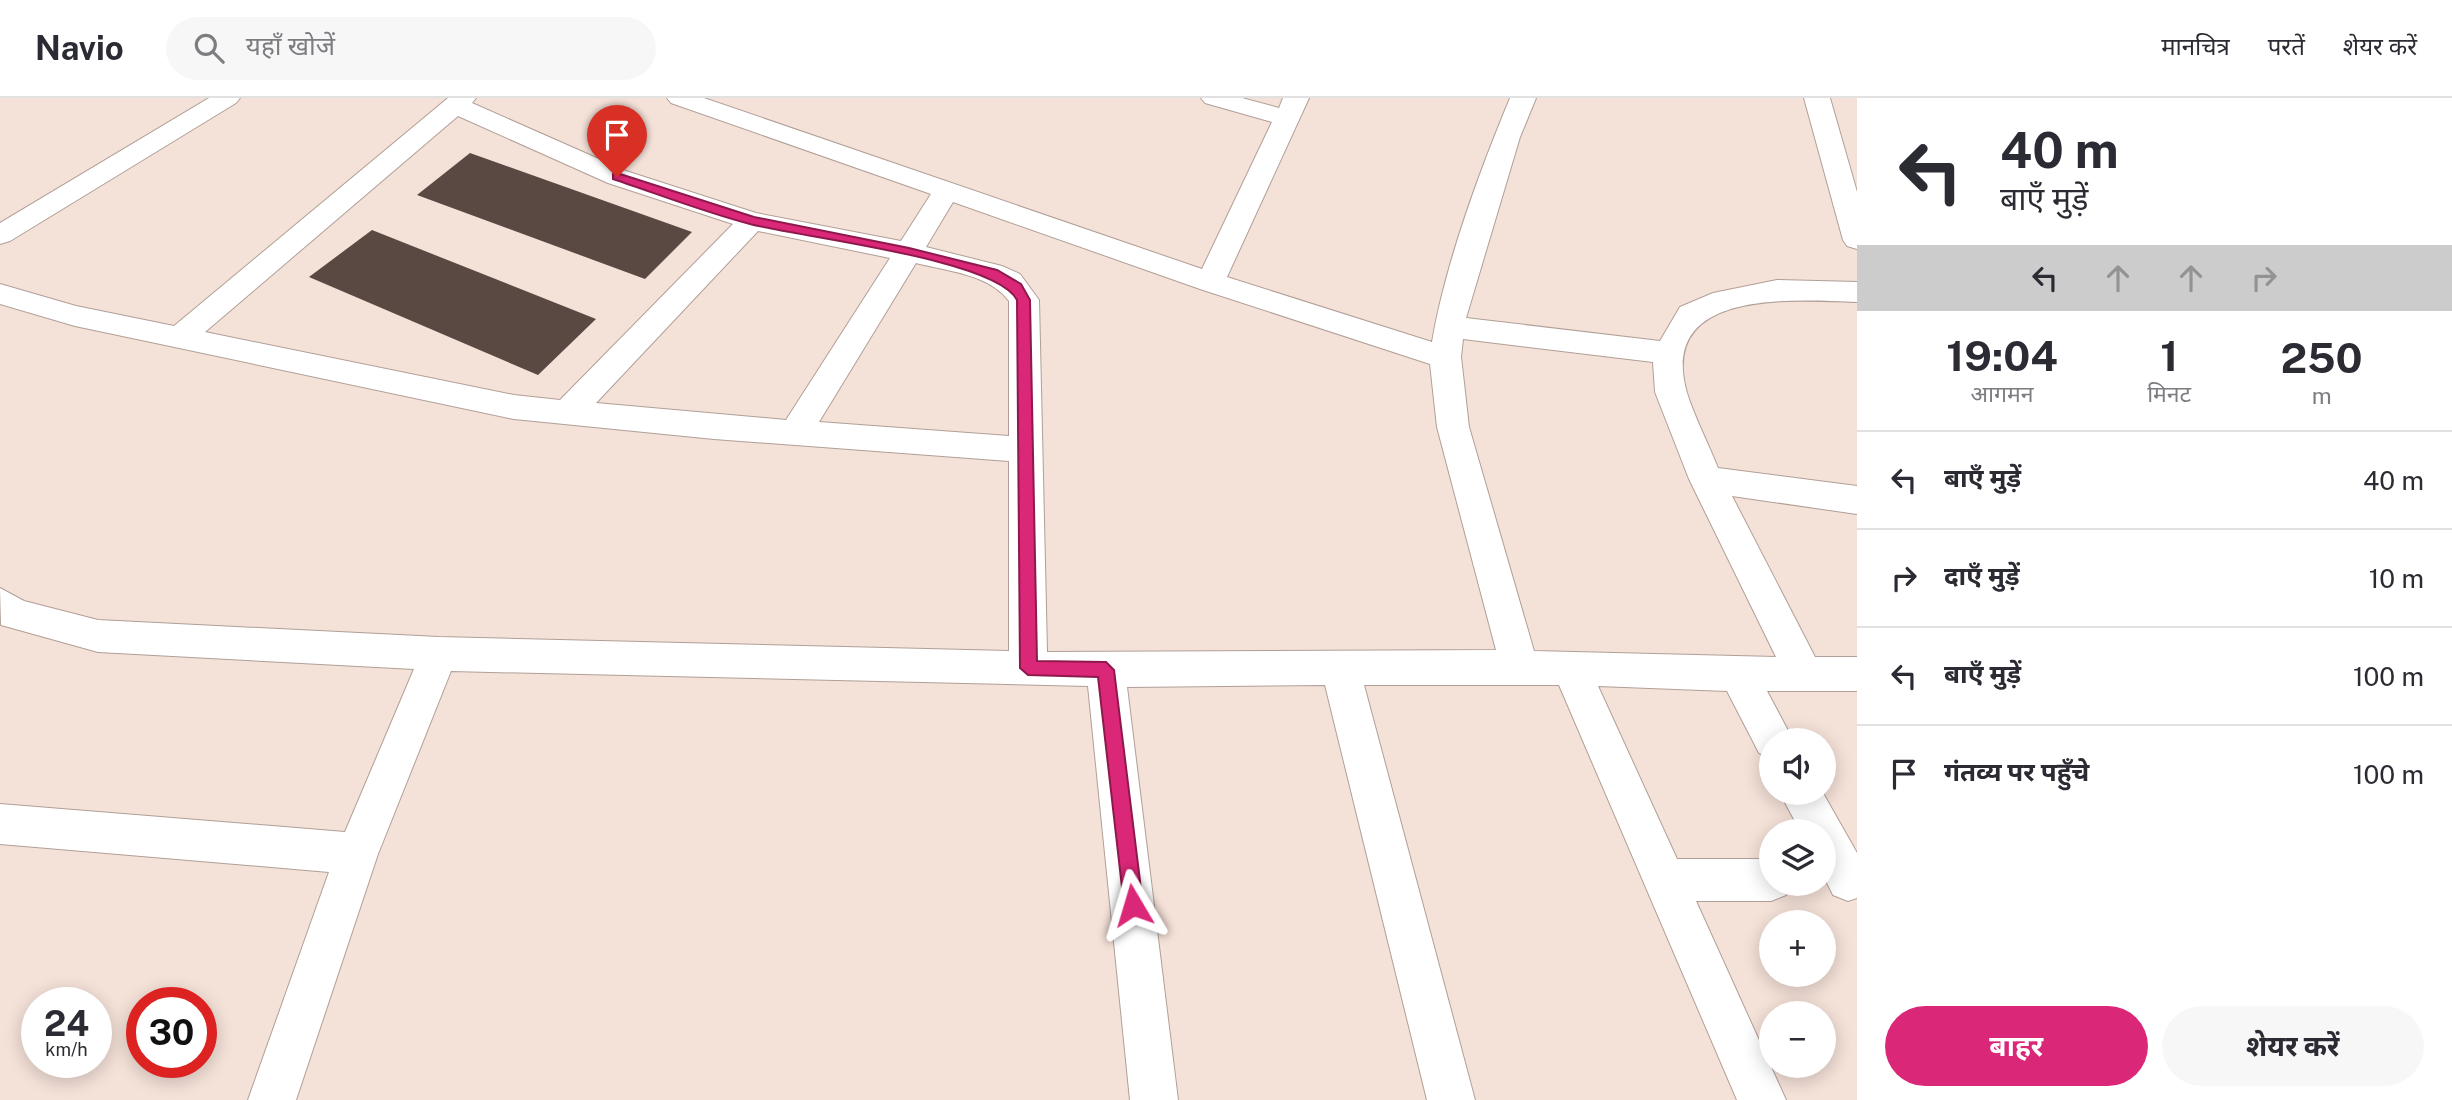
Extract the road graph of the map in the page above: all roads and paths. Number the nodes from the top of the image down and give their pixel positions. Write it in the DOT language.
graph roads {
  1 [pos="228,98"];
  2 [pos="680,98"];
  3 [pos="1214,98"];
  4 [pos="1523,98"];
  5 [pos="1817,98"];
  6 [pos="459,101"];
  7 [pos="1290,108"];
  8 [pos="1850,185"];
  9 [pos="947,190"];
  10 [pos="752,221"];
  11 [pos="0,235"];
  12 [pos="1857,240"];
  13 [pos="909,252"];
  14 [pos="1210,282"];
  15 [pos="1857,292"];
  16 [pos="0,294"];
  17 [pos="179,338"];
  18 [pos="1448,342"];
  19 [pos="1668,353"];
  20 [pos="568,412"];
  21 [pos="796,432"];
  22 [pos="1025,450"];
  23 [pos="1706,479"];
  24 [pos="1857,500"];
  25 [pos="0,604"];
  26 [pos="439,654"];
  27 [pos="1520,667"];
  28 [pos="1028,668"];
  29 [pos="1340,668"];
  30 [pos="1106,670"];
  31 [pos="1572,671"];
  32 [pos="1803,673"];
  33 [pos="1738,674"];
  34 [pos="1857,674"];
  35 [pos="1767,728"];
  36 [pos="0,824"];
  37 [pos="357,854"];
  38 [pos="1836,864"];
  39 [pos="1664,880"];
  40 [pos="1759,880"];
  41 [pos="1843,880"];
  42 [pos="272,1100"];
  43 [pos="1154,1100"];
  44 [pos="1451,1100"];
  45 [pos="1762,1100"];
  1 -- 11 [label="street"];
  2 -- 9 [label="street"];
  3 -- 7 [label="street"];
  4 -- 18 [label="street"];
  5 -- 8 [label="street"];
  6 -- 10 [label="street"];
  6 -- 17 [label="street"];
  7 -- 14 [label="street"];
  8 -- 12 [label="street"];
  9 -- 13 [label="street"];
  9 -- 14 [label="street"];
  10 -- 13 [label="street"];
  10 -- 20 [label="street"];
  13 -- 21 [label="street"];
  13 -- 22 [label="street"];
  14 -- 18 [label="street"];
  15 -- 19 [label="street"];
  16 -- 17 [label="street"];
  17 -- 20 [label="street"];
  18 -- 19 [label="street"];
  18 -- 27 [label="street"];
  19 -- 23 [label="street"];
  20 -- 21 [label="street"];
  21 -- 22 [label="street"];
  22 -- 28 [label="street"];
  23 -- 24 [label="street"];
  23 -- 32 [label="street"];
  25 -- 26 [label="street"];
  26 -- 28 [label="street"];
  26 -- 37 [label="street"];
  27 -- 29 [label="street"];
  27 -- 31 [label="street"];
  28 -- 30 [label="street"];
  29 -- 30 [label="street"];
  29 -- 44 [label="street"];
  30 -- 43 [label="street"];
  31 -- 33 [label="street"];
  31 -- 39 [label="street"];
  32 -- 33 [label="street"];
  32 -- 34 [label="street"];
  33 -- 35 [label="street"];
  36 -- 37 [label="street"];
  37 -- 42 [label="street"];
  38 -- 41 [label="street"];
  39 -- 40 [label="street"];
  39 -- 45 [label="street"];
}
